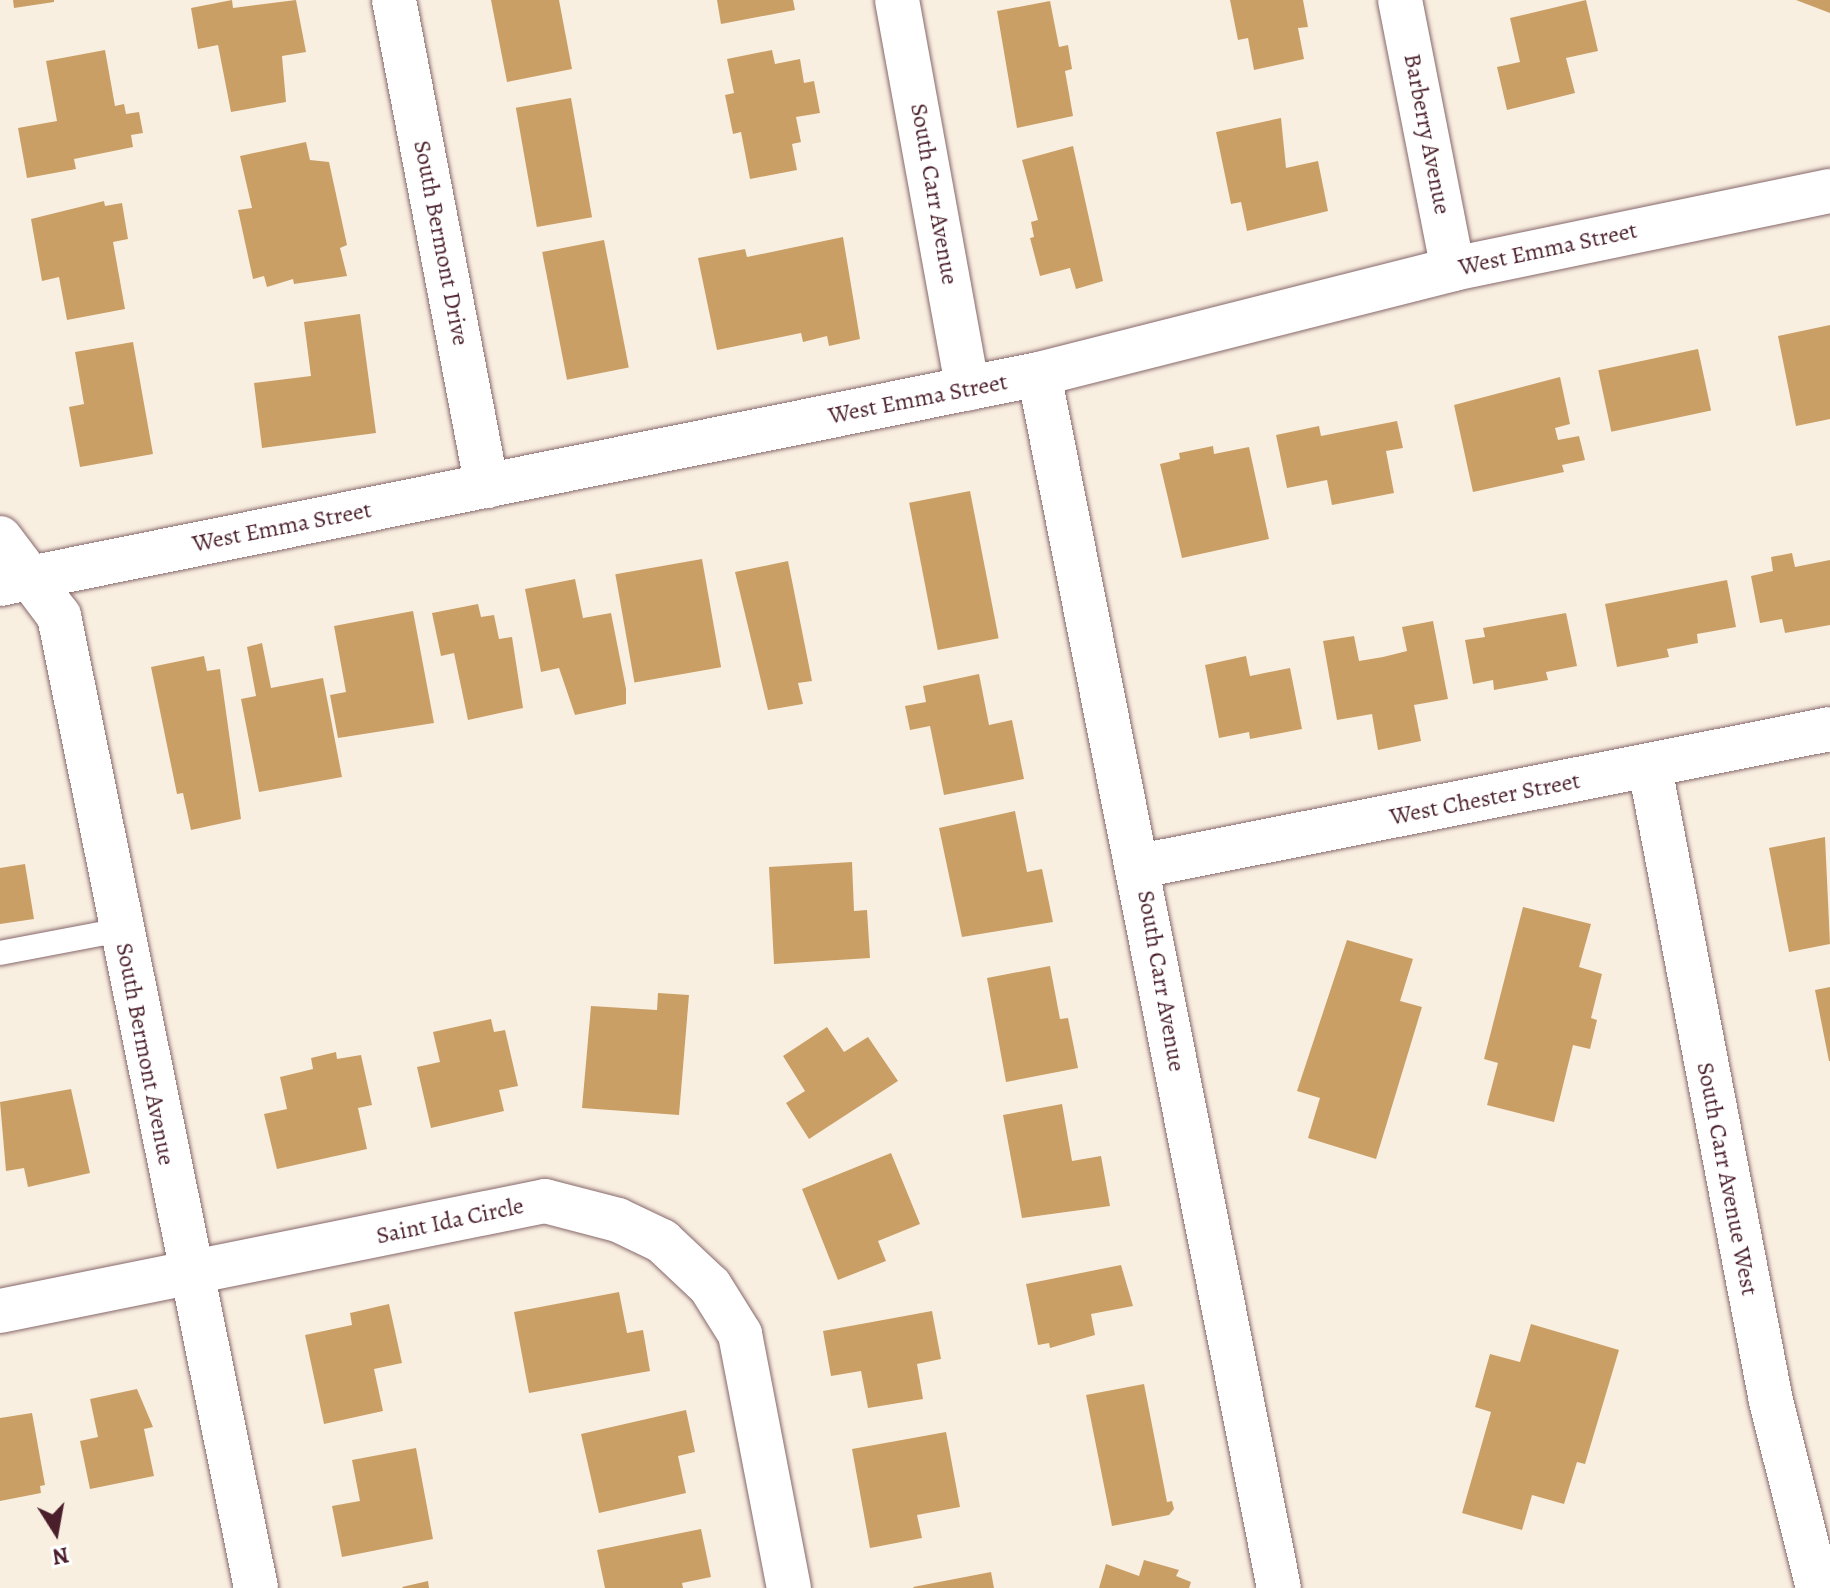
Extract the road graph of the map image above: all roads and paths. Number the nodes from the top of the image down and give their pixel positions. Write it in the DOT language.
graph roads {
  1 [pos="394,0"];
  2 [pos="897,0"];
  3 [pos="1400,0"];
  4 [pos="1830,191"];
  5 [pos="1453,269"];
  6 [pos="1039,374"];
  7 [pos="968,389"];
  8 [pos="487,486"];
  9 [pos="0,538"];
  10 [pos="13,581"];
  11 [pos="1830,729"];
  12 [pos="1650,768"];
  13 [pos="1140,866"];
  14 [pos="121,930"];
  15 [pos="0,953"];
  16 [pos="190,1274"];
  17 [pos="0,1311"];
  18 [pos="256,1588"];
  19 [pos="789,1588"];
  20 [pos="1279,1588"];
  21 [pos="1818,1588"];
  1 -- 8 [label="street, South Bermont Drive"];
  2 -- 7 [label="street, South Carr Avenue"];
  3 -- 5 [label="street, Barberry Avenue"];
  4 -- 5 [label="street, West Emma Street"];
  5 -- 6 [label="street, West Emma Street"];
  6 -- 7 [label="street, West Emma Street"];
  6 -- 13 [label="street, South Carr Avenue"];
  7 -- 8 [label="street, West Emma Street"];
  8 -- 10 [label="street, West Emma Street"];
  9 -- 10 [label="street, South Bermont Avenue"];
  10 -- 14 [label="street, South Bermont Avenue"];
  11 -- 12 [label="street, West Chester Street"];
  12 -- 13 [label="street, West Chester Street"];
  12 -- 21 [label="street, South Carr Avenue West"];
  13 -- 20 [label="street, South Carr Avenue"];
  14 -- 15 [label="lane"];
  14 -- 16 [label="street, South Bermont Avenue"];
  16 -- 17 [label="street"];
  16 -- 18 [label="street, South Bermont Avenue"];
  16 -- 19 [label="street, Saint Ida Circle"];
}
